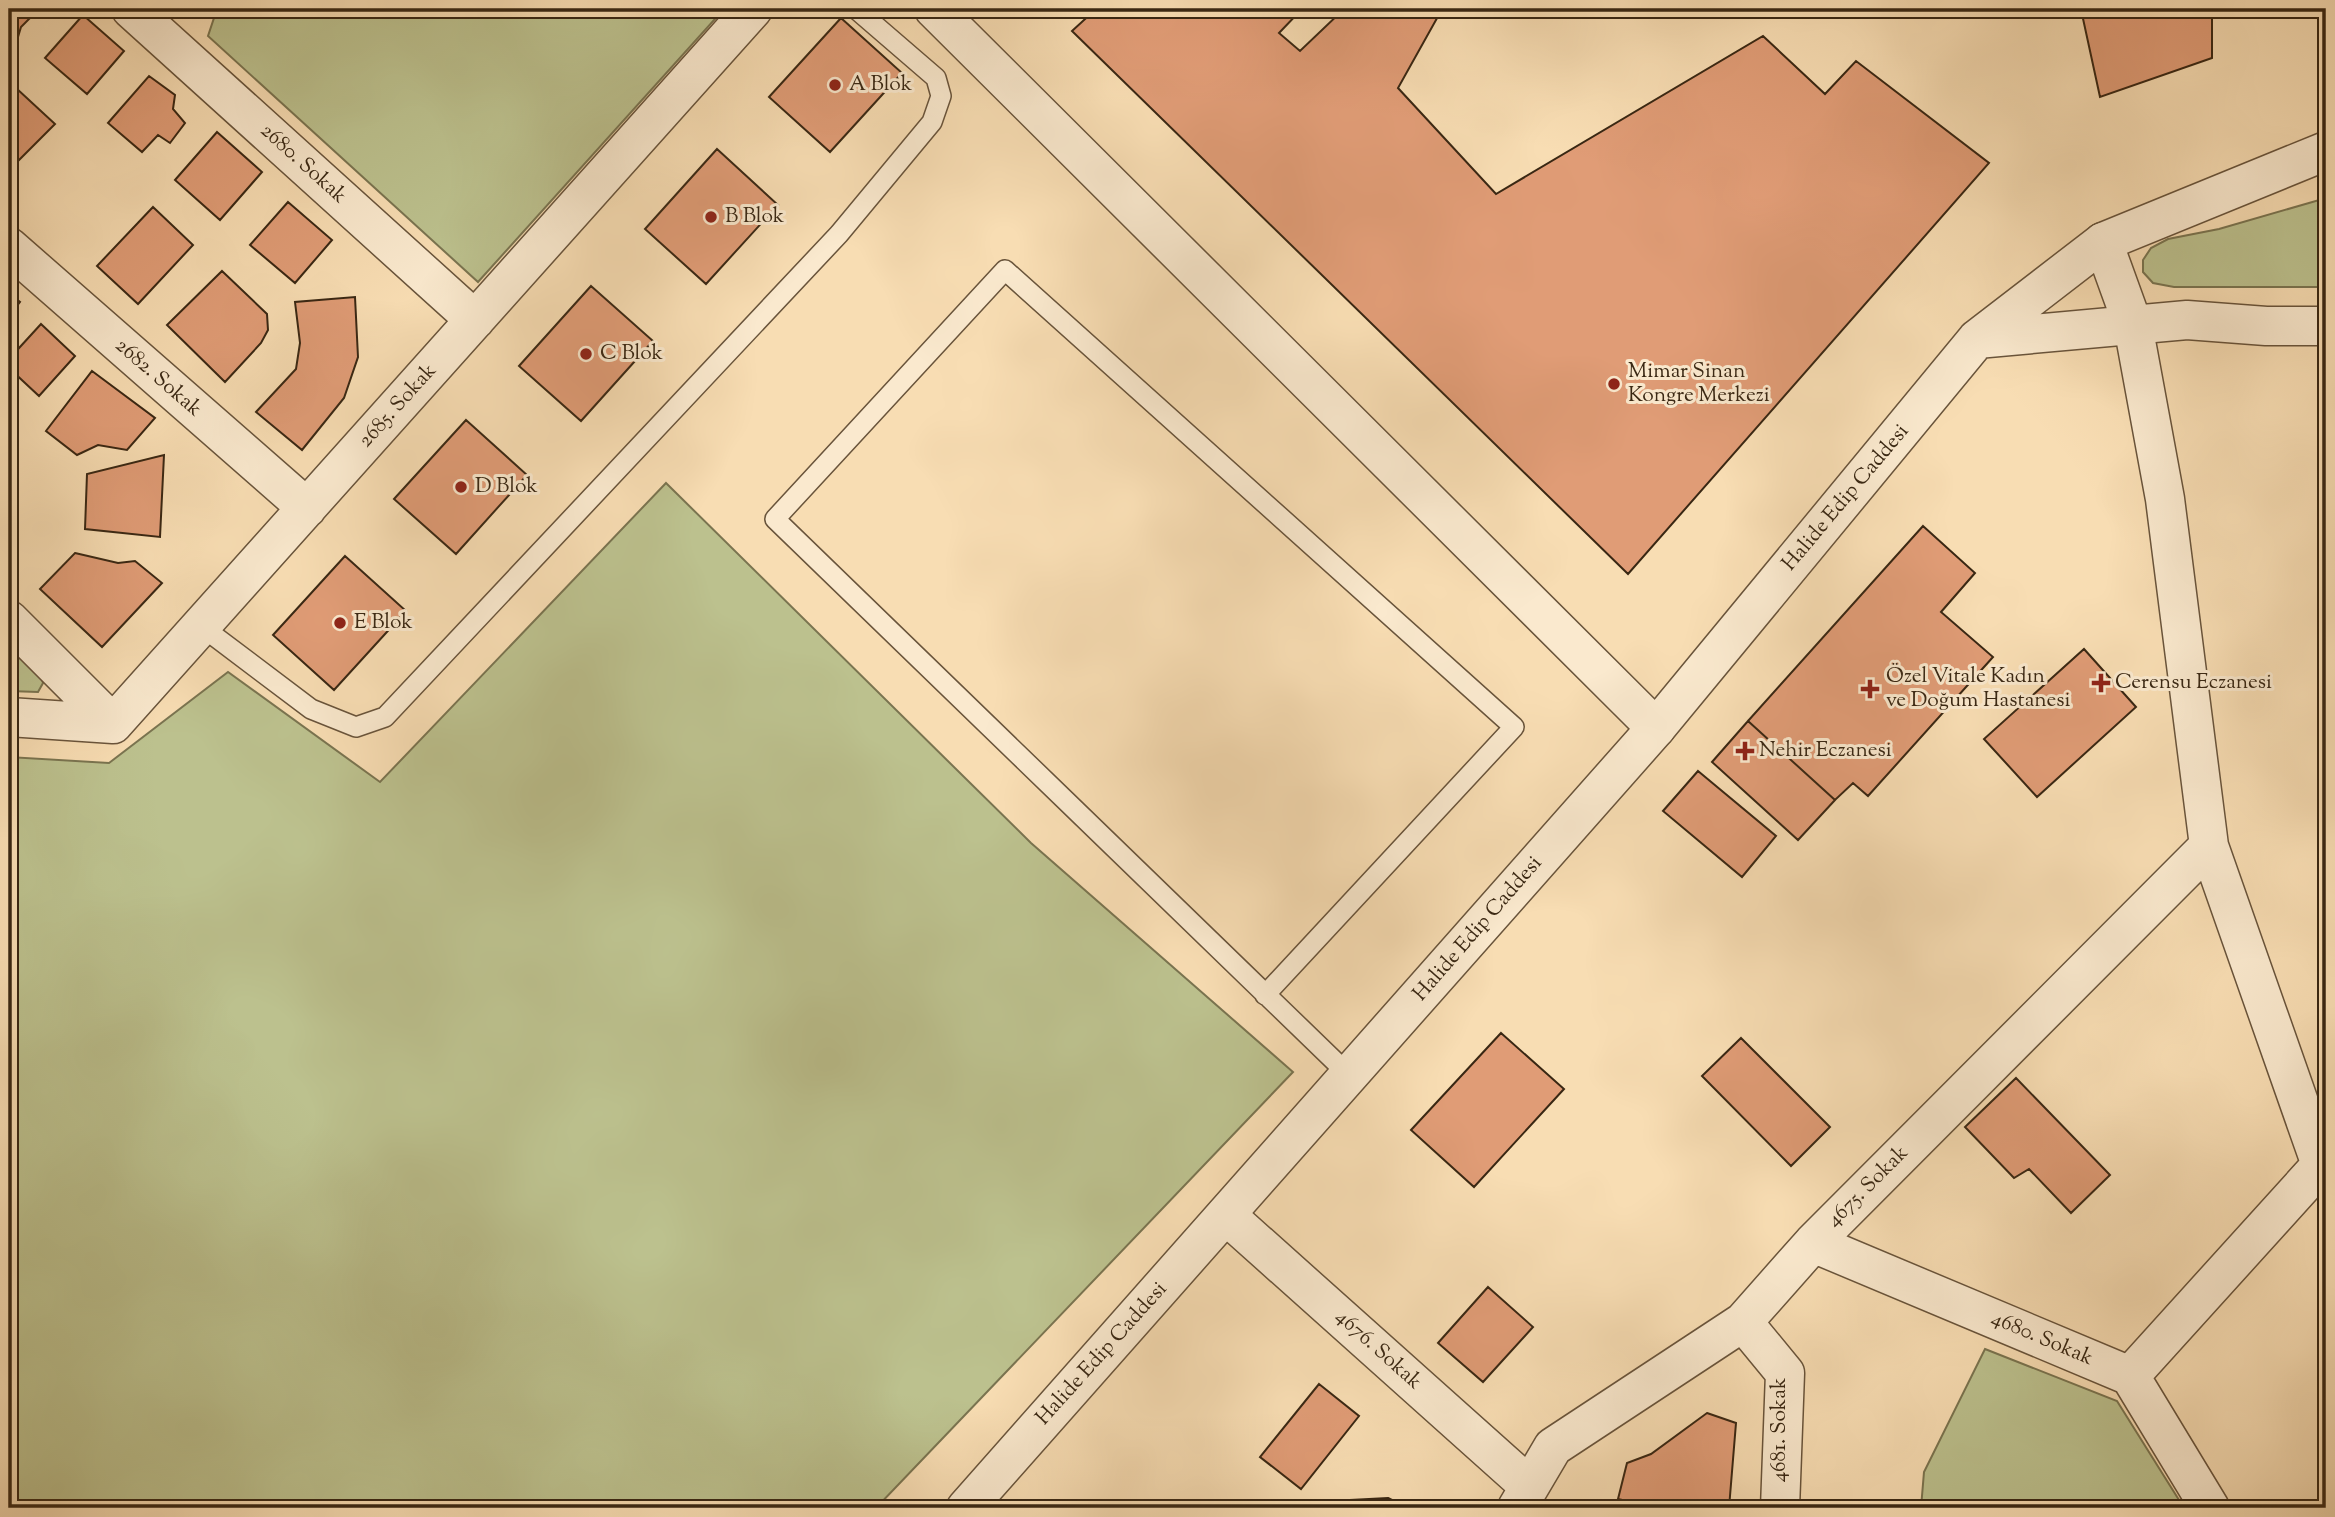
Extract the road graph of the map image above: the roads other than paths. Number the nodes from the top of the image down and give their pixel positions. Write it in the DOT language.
graph roads {
  1 [pos="131,9"];
  2 [pos="753,9"];
  3 [pos="856,9"];
  4 [pos="934,9"];
  5 [pos="2326,151"];
  6 [pos="2103,242"];
  7 [pos="9,247"];
  8 [pos="475,320"];
  9 [pos="2133,325"];
  10 [pos="2326,326"];
  11 [pos="1977,339"];
  12 [pos="307,508"];
  13 [pos="9,620"];
  14 [pos="201,626"];
  15 [pos="9,717"];
  16 [pos="113,724"];
  17 [pos="1656,728"];
  18 [pos="2209,846"];
  19 [pos="1265,995"];
  20 [pos="1349,1075"];
  21 [pos="2323,1170"];
  22 [pos="1226,1214"];
  23 [pos="1813,1242"];
  24 [pos="1743,1322"];
  25 [pos="2130,1376"];
  26 [pos="1523,1497"];
  27 [pos="965,1508"];
  28 [pos="1780,1508"];
  29 [pos="2210,1508"];
  1 -- 8 [label="street, 2680. Sokak"];
  2 -- 8 [label="street, 2685. Sokak"];
  3 -- 14 [label="lane"];
  4 -- 17 [label="street"];
  5 -- 6 [label="street, Halide Edip Caddesi"];
  6 -- 9 [label="street"];
  6 -- 11 [label="street, Halide Edip Caddesi"];
  7 -- 12 [label="street, 2682. Sokak"];
  8 -- 12 [label="street, 2685. Sokak"];
  9 -- 10 [label="street"];
  9 -- 11 [label="street"];
  9 -- 18 [label="street"];
  11 -- 17 [label="street, Halide Edip Caddesi"];
  12 -- 14 [label="street, 2685. Sokak"];
  13 -- 16 [label="street"];
  14 -- 16 [label="street, 2685. Sokak"];
  15 -- 16 [label="street"];
  17 -- 20 [label="street, Halide Edip Caddesi"];
  18 -- 21 [label="street"];
  18 -- 23 [label="street, 4675. Sokak"];
  19 -- 19 [label="lane"];
  19 -- 20 [label="lane"];
  20 -- 22 [label="street, Halide Edip Caddesi"];
  21 -- 25 [label="street"];
  22 -- 26 [label="street, 4676. Sokak"];
  22 -- 27 [label="street, Halide Edip Caddesi"];
  23 -- 24 [label="street, 4675. Sokak"];
  23 -- 25 [label="street, 4680. Sokak"];
  24 -- 26 [label="street, 4675. Sokak"];
  24 -- 28 [label="street, 4681. Sokak"];
  25 -- 29 [label="street"];
}
